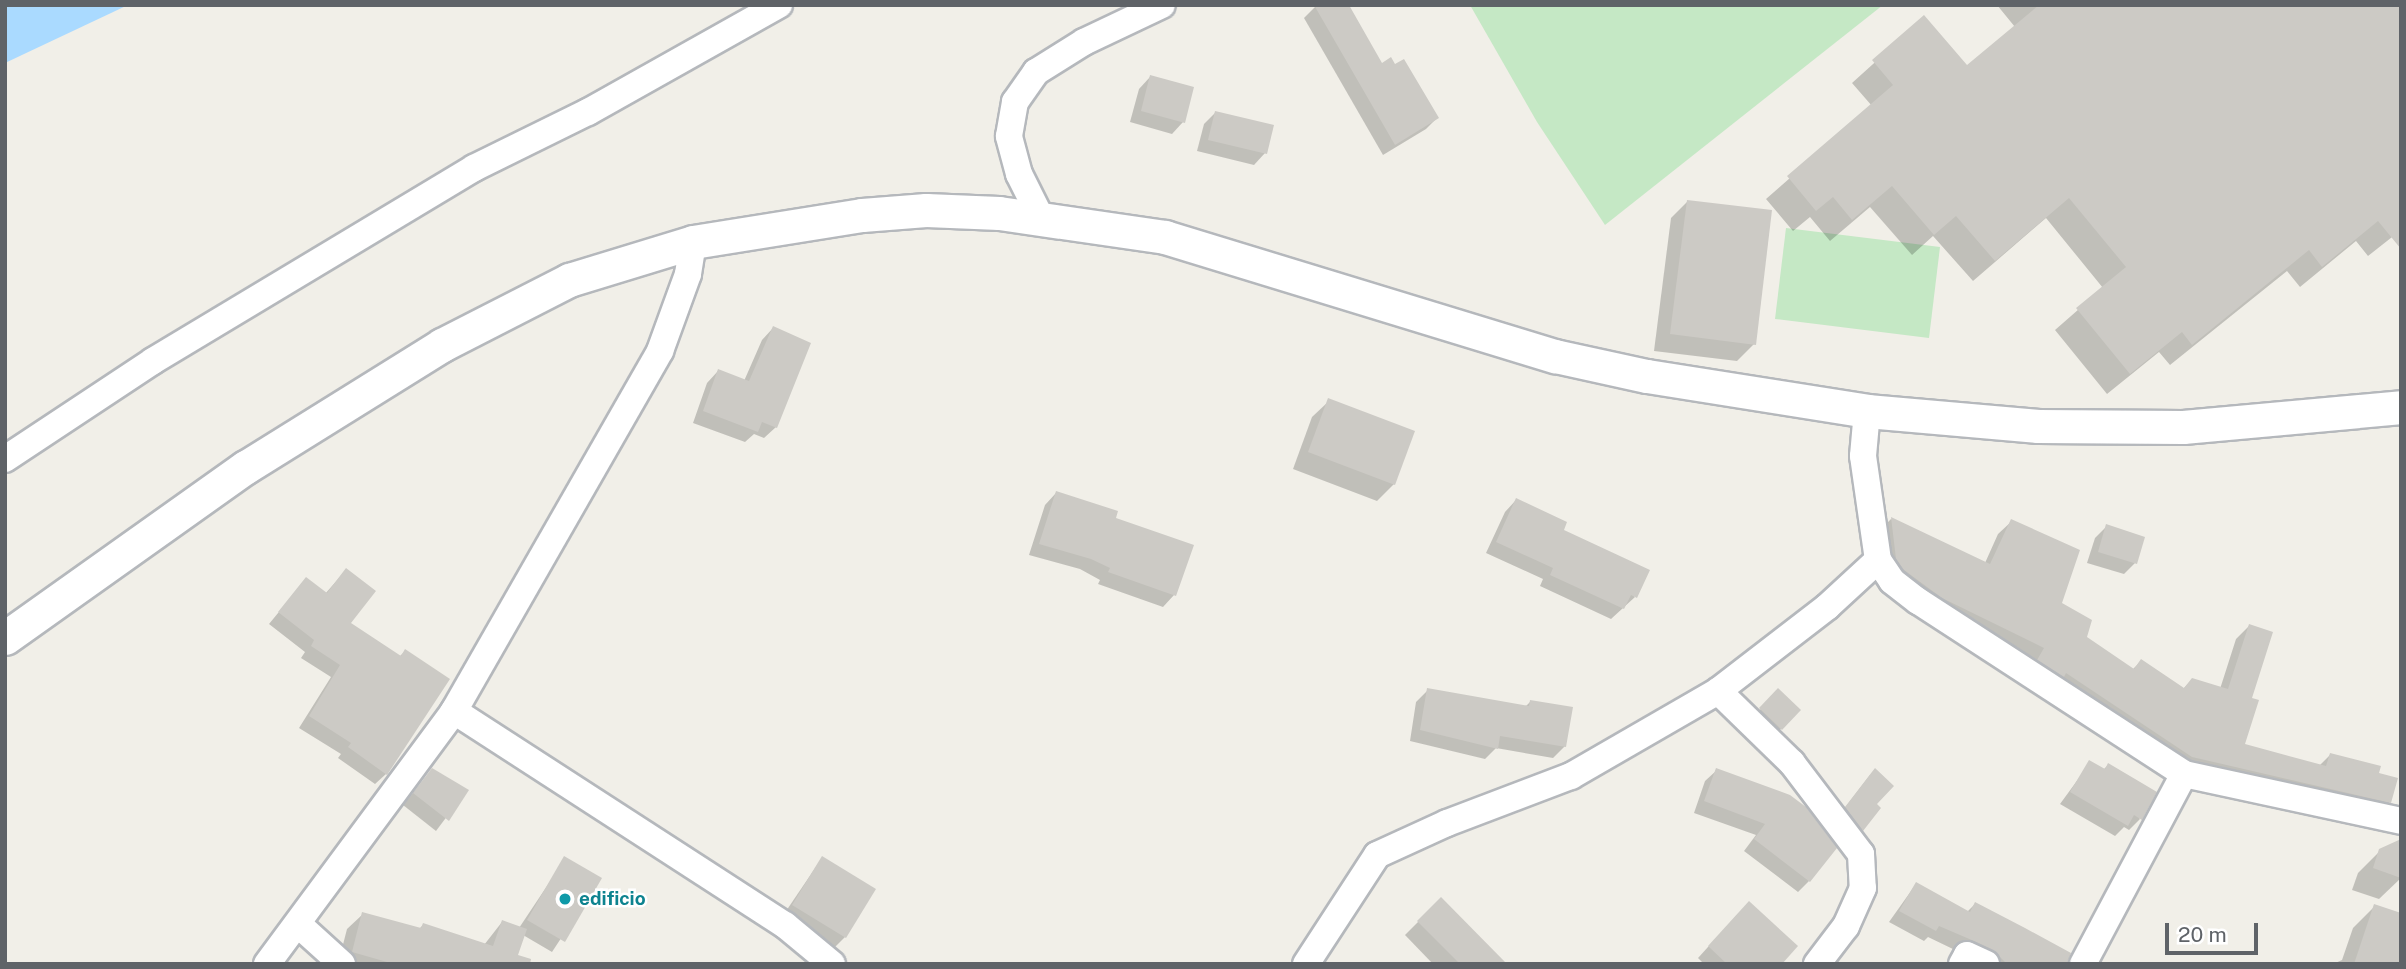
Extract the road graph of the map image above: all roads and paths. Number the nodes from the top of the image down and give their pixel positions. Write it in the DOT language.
graph roads {
  1 [pos="779,5"];
  2 [pos="1162,5"];
  3 [pos="1041,218"];
  4 [pos="693,242"];
  5 [pos="2401,407"];
  6 [pos="1867,411"];
  7 [pos="5,459"];
  8 [pos="1878,560"];
  9 [pos="5,638"];
  10 [pos="1718,691"];
  11 [pos="454,711"];
  12 [pos="2185,774"];
  13 [pos="2401,821"];
  14 [pos="299,925"];
  15 [pos="267,964"];
  16 [pos="342,964"];
  17 [pos="832,964"];
  18 [pos="1306,964"];
  19 [pos="1816,964"];
  20 [pos="1962,964"];
  21 [pos="1986,964"];
  22 [pos="2083,964"];
  1 -- 7 [label="street"];
  2 -- 3 [label="street"];
  3 -- 4 [label="street"];
  3 -- 6 [label="street"];
  4 -- 9 [label="street"];
  4 -- 11 [label="street"];
  5 -- 6 [label="street"];
  6 -- 8 [label="street"];
  8 -- 10 [label="street"];
  8 -- 12 [label="street"];
  10 -- 18 [label="street"];
  10 -- 19 [label="street"];
  11 -- 14 [label="street"];
  11 -- 17 [label="street"];
  12 -- 13 [label="street"];
  12 -- 22 [label="street"];
  14 -- 15 [label="street"];
  14 -- 16 [label="street"];
  20 -- 21 [label="street"];
}
